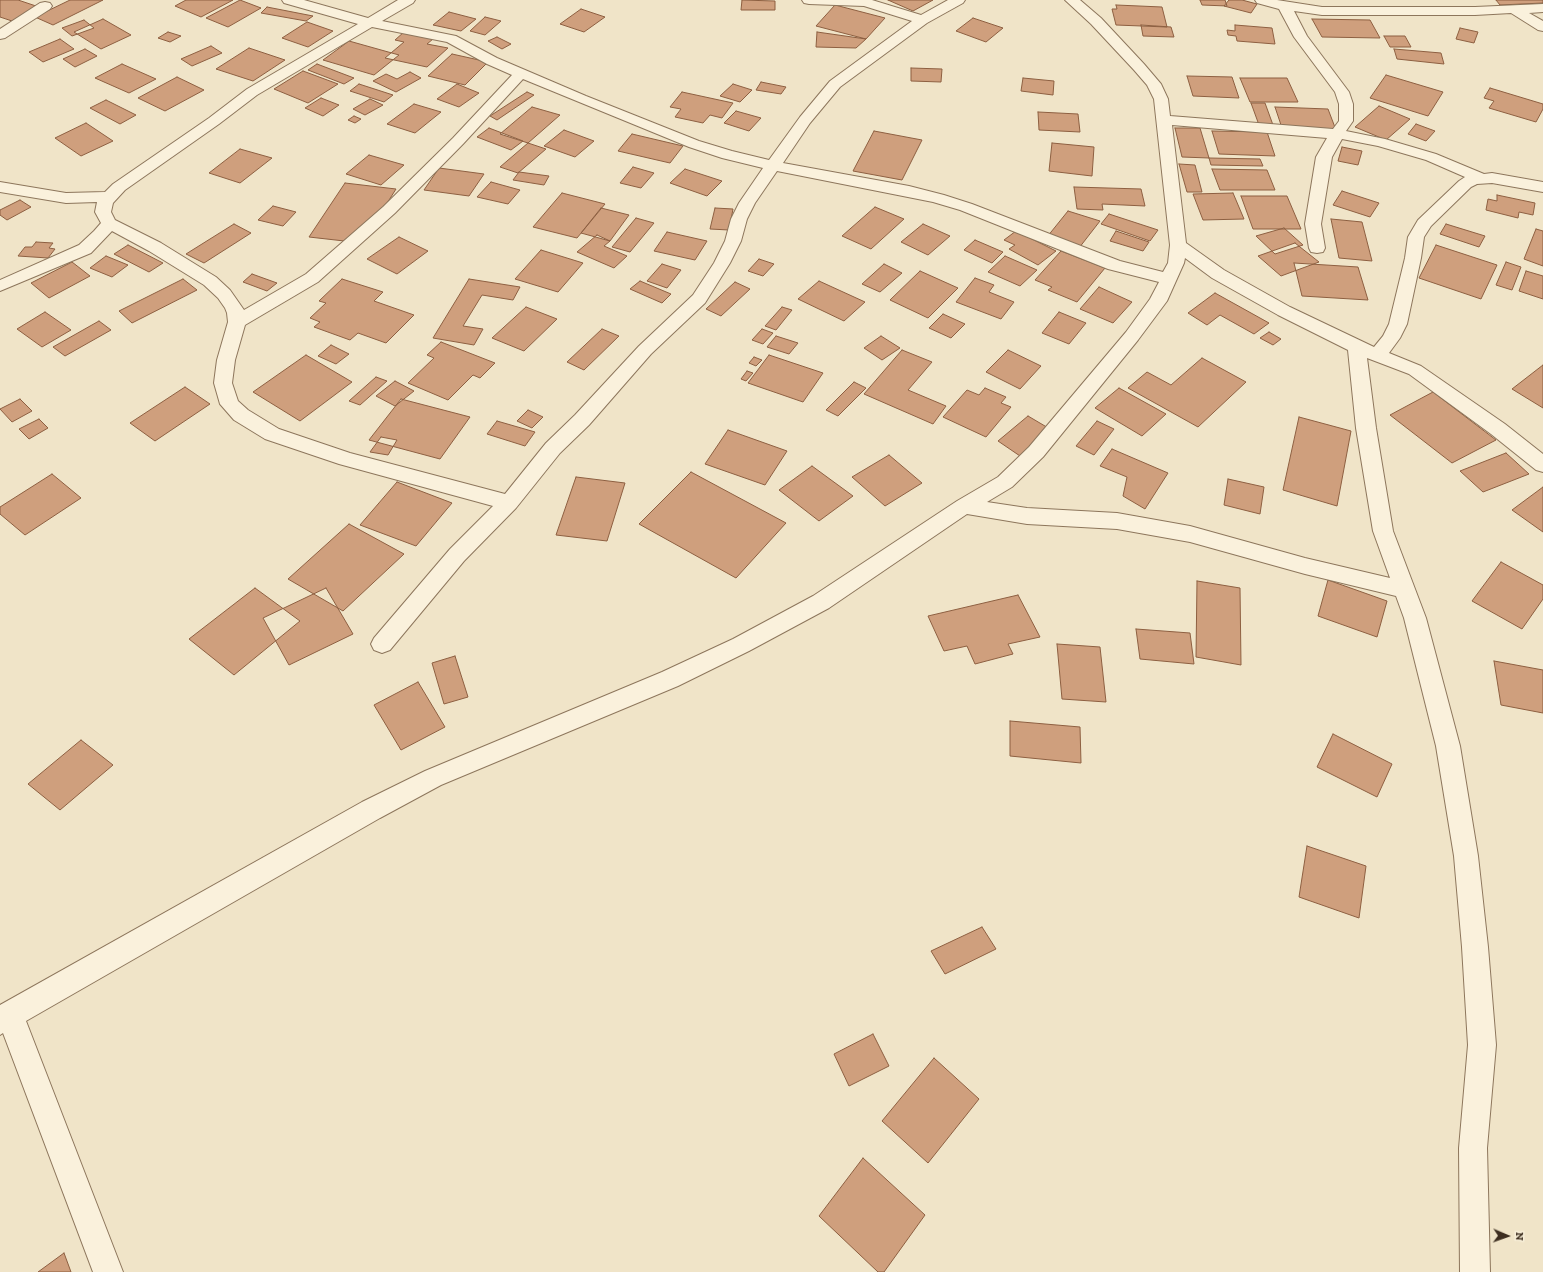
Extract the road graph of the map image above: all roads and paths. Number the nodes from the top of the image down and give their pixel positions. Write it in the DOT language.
graph roads {
  1 [pos="289,0"];
  2 [pos="408,0"];
  3 [pos="808,0"];
  4 [pos="958,0"];
  5 [pos="1072,0"];
  6 [pos="1262,0"];
  7 [pos="45,6"];
  8 [pos="1284,6"];
  9 [pos="1543,8"];
  10 [pos="1513,9"];
  11 [pos="922,20"];
  12 [pos="368,22"];
  13 [pos="1543,27"];
  14 [pos="0,35"];
  15 [pos="520,74"];
  16 [pos="1164,120"];
  17 [pos="1337,134"];
  18 [pos="774,166"];
  19 [pos="1480,178"];
  20 [pos="0,187"];
  21 [pos="1543,187"];
  22 [pos="109,197"];
  23 [pos="109,223"];
  24 [pos="1178,245"];
  25 [pos="1317,248"];
  26 [pos="1169,279"];
  27 [pos="0,286"];
  28 [pos="237,322"];
  29 [pos="1357,347"];
  30 [pos="1377,356"];
  31 [pos="1543,465"];
  32 [pos="509,503"];
  33 [pos="964,506"];
  34 [pos="1405,590"];
  35 [pos="382,644"];
  36 [pos="5,1018"];
  37 [pos="108,1272"];
  38 [pos="1475,1272"];
  1 -- 12 [label="street"];
  2 -- 12 [label="street"];
  3 -- 11 [label="street"];
  4 -- 11 [label="street"];
  5 -- 16 [label="street"];
  6 -- 8 [label="street"];
  7 -- 14 [label="street"];
  8 -- 10 [label="street"];
  8 -- 17 [label="street"];
  9 -- 10 [label="street"];
  10 -- 13 [label="street"];
  11 -- 18 [label="street"];
  12 -- 15 [label="street"];
  12 -- 22 [label="street"];
  15 -- 18 [label="street"];
  15 -- 28 [label="street"];
  16 -- 17 [label="street"];
  16 -- 24 [label="street"];
  17 -- 19 [label="street"];
  17 -- 25 [label="street"];
  18 -- 26 [label="street"];
  18 -- 32 [label="street"];
  19 -- 21 [label="street"];
  19 -- 30 [label="street"];
  20 -- 22 [label="street"];
  22 -- 23 [label="street"];
  23 -- 27 [label="street"];
  23 -- 28 [label="street"];
  24 -- 26 [label="street"];
  24 -- 29 [label="street"];
  26 -- 33 [label="street"];
  28 -- 32 [label="street"];
  29 -- 30 [label="street"];
  29 -- 34 [label="street"];
  30 -- 31 [label="street"];
  32 -- 35 [label="street"];
  33 -- 34 [label="street"];
  33 -- 36 [label="street"];
  34 -- 38 [label="street"];
  36 -- 37 [label="street"];
}
